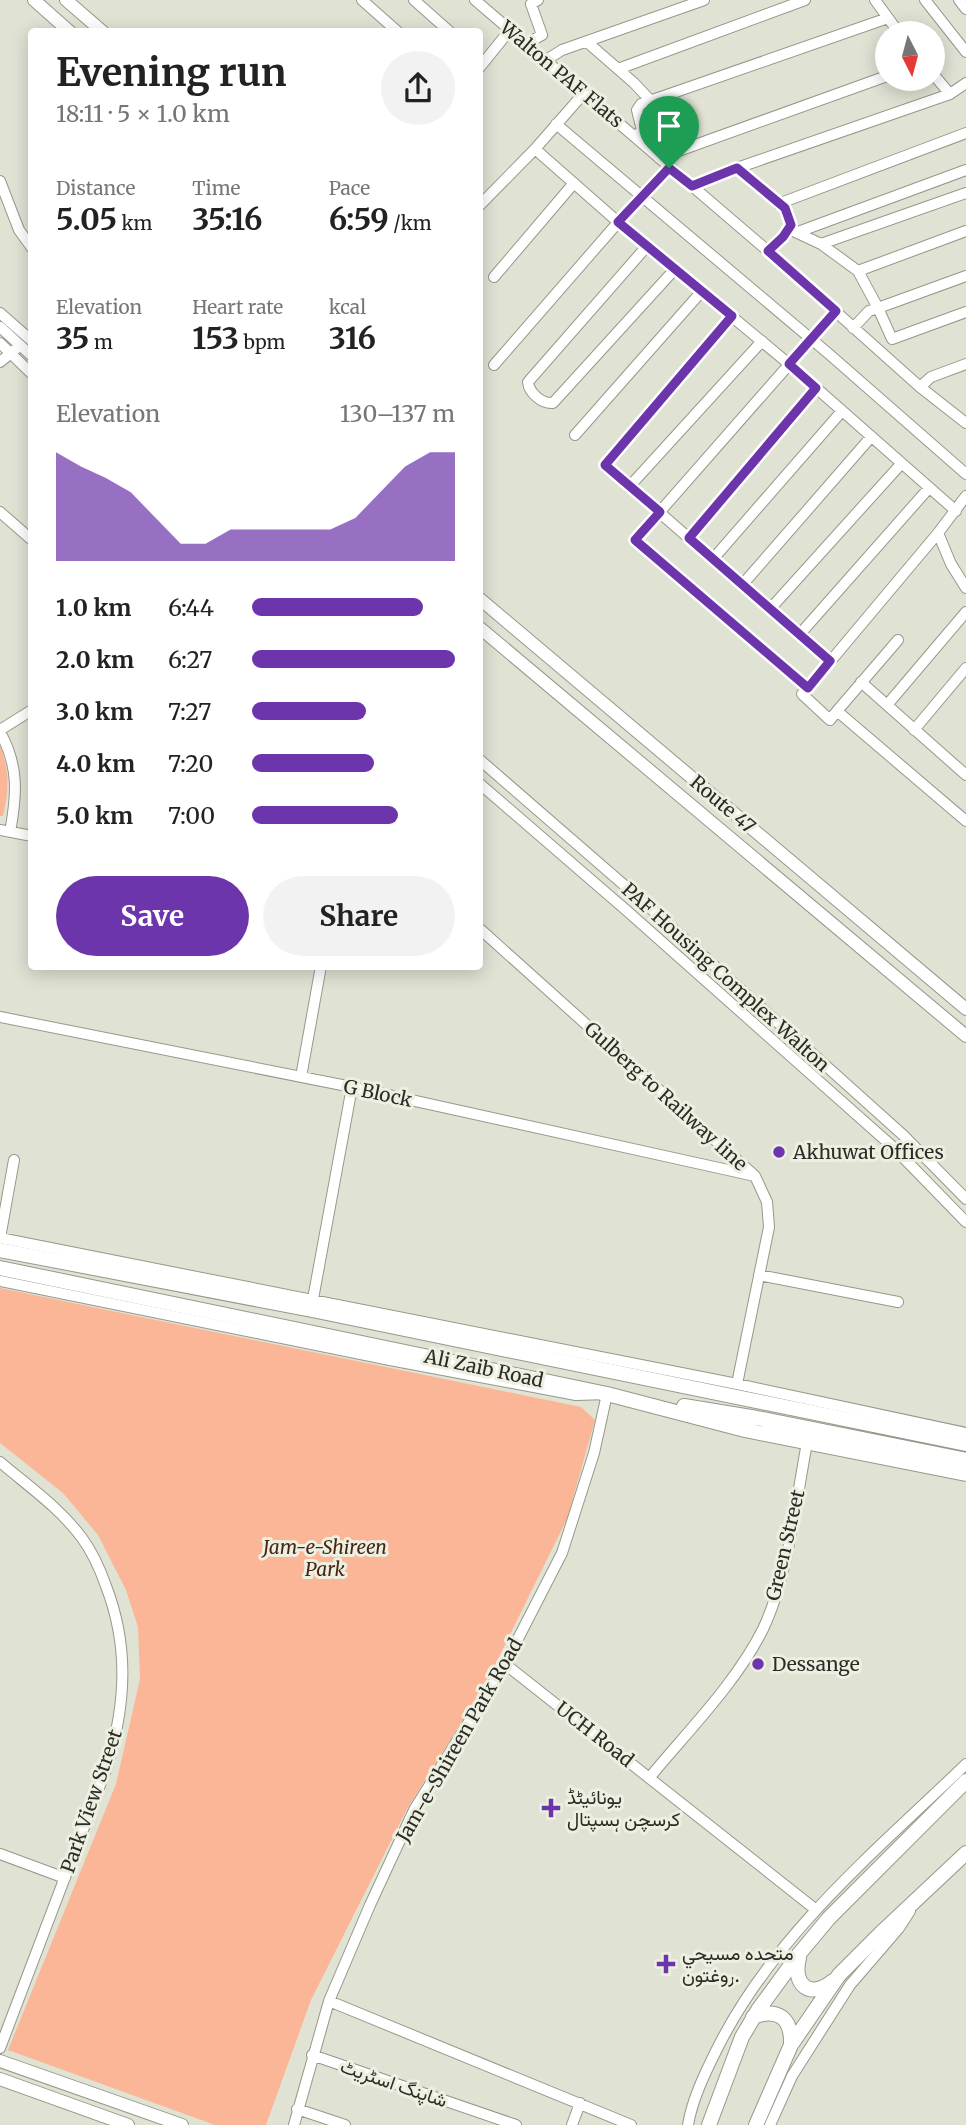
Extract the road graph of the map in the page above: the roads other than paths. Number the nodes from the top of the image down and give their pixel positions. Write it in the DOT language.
graph roads {
  1 [pos="34,0"];
  2 [pos="66,0"];
  3 [pos="362,0"];
  4 [pos="414,0"];
  5 [pos="475,0"];
  6 [pos="538,0"];
  7 [pos="704,0"];
  8 [pos="804,0"];
  9 [pos="875,0"];
  10 [pos="925,0"];
  11 [pos="959,0"];
  12 [pos="966,9"];
  13 [pos="888,18"];
  14 [pos="890,21"];
  15 [pos="66,28"];
  16 [pos="98,28"];
  17 [pos="394,28"];
  18 [pos="446,28"];
  19 [pos="509,31"];
  20 [pos="587,42"];
  21 [pos="526,44"];
  22 [pos="966,52"];
  23 [pos="483,60"];
  24 [pos="546,60"];
  25 [pos="618,69"];
  26 [pos="875,80"];
  27 [pos="966,83"];
  28 [pos="945,88"];
  29 [pos="584,93"];
  30 [pos="950,94"];
  31 [pos="651,101"];
  32 [pos="556,124"];
  33 [pos="966,133"];
  34 [pos="636,136"];
  35 [pos="535,149"];
  36 [pos="659,158"];
  37 [pos="669,168"];
  38 [pos="737,168"];
  39 [pos="966,170"];
  40 [pos="0,181"];
  41 [pos="574,183"];
  42 [pos="692,186"];
  43 [pos="966,193"];
  44 [pos="641,196"];
  45 [pos="483,202"];
  46 [pos="779,204"];
  47 [pos="618,222"];
  48 [pos="793,231"];
  49 [pos="966,231"];
  50 [pos="28,242"];
  51 [pos="821,244"];
  52 [pos="647,246"];
  53 [pos="768,251"];
  54 [pos="675,268"];
  55 [pos="858,271"];
  56 [pos="966,276"];
  57 [pos="494,277"];
  58 [pos="702,291"];
  59 [pos="878,308"];
  60 [pos="836,311"];
  61 [pos="966,312"];
  62 [pos="0,313"];
  63 [pos="732,316"];
  64 [pos="0,327"];
  65 [pos="853,328"];
  66 [pos="26,341"];
  67 [pos="762,341"];
  68 [pos="811,341"];
  69 [pos="0,343"];
  70 [pos="12,353"];
  71 [pos="0,362"];
  72 [pos="789,364"];
  73 [pos="966,364"];
  74 [pos="494,365"];
  75 [pos="28,370"];
  76 [pos="920,387"];
  77 [pos="816,388"];
  78 [pos="842,411"];
  79 [pos="966,424"];
  80 [pos="575,435"];
  81 [pos="871,437"];
  82 [pos="901,464"];
  83 [pos="966,474"];
  84 [pos="629,487"];
  85 [pos="929,488"];
  86 [pos="966,496"];
  87 [pos="956,511"];
  88 [pos="0,512"];
  89 [pos="660,512"];
  90 [pos="938,533"];
  91 [pos="28,536"];
  92 [pos="689,538"];
  93 [pos="713,559"];
  94 [pos="743,584"];
  95 [pos="966,588"];
  96 [pos="483,602"];
  97 [pos="771,608"];
  98 [pos="966,612"];
  99 [pos="483,631"];
  100 [pos="800,634"];
  101 [pos="898,640"];
  102 [pos="830,661"];
  103 [pos="966,668"];
  104 [pos="861,682"];
  105 [pos="808,688"];
  106 [pos="887,705"];
  107 [pos="837,711"];
  108 [pos="28,713"];
  109 [pos="914,730"];
  110 [pos="0,731"];
  111 [pos="483,763"];
  112 [pos="966,775"];
  113 [pos="483,787"];
  114 [pos="966,821"];
  115 [pos="5,831"];
  116 [pos="28,835"];
  117 [pos="483,932"];
  118 [pos="320,970"];
  119 [pos="966,1009"];
  120 [pos="0,1017"];
  121 [pos="966,1036"];
  122 [pos="301,1077"];
  123 [pos="352,1087"];
  124 [pos="14,1160"];
  125 [pos="755,1176"];
  126 [pos="966,1199"];
  127 [pos="966,1222"];
  128 [pos="0,1238"];
  129 [pos="0,1250"];
  130 [pos="0,1268"];
  131 [pos="758,1275"];
  132 [pos="0,1280"];
  133 [pos="313,1299"];
  134 [pos="898,1302"];
  135 [pos="737,1384"];
  136 [pos="607,1394"];
  137 [pos="966,1433"];
  138 [pos="807,1443"];
  139 [pos="966,1444"];
  140 [pos="966,1460"];
  141 [pos="0,1462"];
  142 [pos="966,1474"];
  143 [pos="505,1664"];
  144 [pos="966,1764"];
  145 [pos="650,1777"];
  146 [pos="966,1781"];
  147 [pos="0,1854"];
  148 [pos="963,1855"];
  149 [pos="65,1878"];
  150 [pos="919,1897"];
  151 [pos="815,1909"];
  152 [pos="799,1954"];
  153 [pos="839,1975"];
  154 [pos="329,2001"];
  155 [pos="753,2017"];
  156 [pos="791,2045"];
  157 [pos="0,2048"];
  158 [pos="312,2055"];
  159 [pos="0,2061"];
  160 [pos="0,2079"];
  161 [pos="580,2103"];
  162 [pos="297,2109"];
  163 [pos="128,2125"];
  164 [pos="182,2125"];
  165 [pos="294,2125"];
  166 [pos="345,2125"];
  167 [pos="516,2125"];
  168 [pos="572,2125"];
  169 [pos="631,2125"];
  170 [pos="688,2125"];
  171 [pos="709,2125"];
  172 [pos="756,2125"];
  173 [pos="770,2125"];
  1 -- 15 [label="street"];
  2 -- 16 [label="street"];
  3 -- 17 [label="street"];
  4 -- 18 [label="street"];
  5 -- 19 [label="street, Walton PAF Flats"];
  6 -- 21 [label="street"];
  7 -- 20 [label="street"];
  8 -- 25 [label="street"];
  9 -- 13 [label="street"];
  10 -- 22 [label="street"];
  11 -- 12 [label="street"];
  13 -- 14 [label="street"];
  13 -- 31 [label="street"];
  19 -- 21 [label="street, Walton PAF Flats"];
  19 -- 23 [label="street"];
  20 -- 24 [label="street"];
  20 -- 25 [label="street"];
  21 -- 24 [label="street, Walton PAF Flats"];
  24 -- 29 [label="street, Walton PAF Flats"];
  25 -- 31 [label="street"];
  26 -- 36 [label="street"];
  27 -- 30 [label="street"];
  28 -- 30 [label="street"];
  29 -- 32 [label="street"];
  29 -- 34 [label="street, Walton PAF Flats"];
  30 -- 38 [label="street"];
  31 -- 34 [label="street"];
  32 -- 35 [label="street"];
  32 -- 44 [label="street"];
  33 -- 46 [label="street"];
  34 -- 36 [label="street, Walton PAF Flats"];
  35 -- 41 [label="street"];
  35 -- 45 [label="street"];
  36 -- 37 [label="street, Walton PAF Flats"];
  37 -- 42 [label="street, Walton PAF Flats"];
  37 -- 44 [label="street"];
  38 -- 42 [label="street"];
  38 -- 46 [label="street"];
  39 -- 48 [label="street"];
  40 -- 50 [label="street"];
  41 -- 47 [label="street"];
  41 -- 57 [label="street"];
  42 -- 53 [label="street, Walton PAF Flats"];
  43 -- 51 [label="street"];
  44 -- 47 [label="street"];
  44 -- 68 [label="street"];
  46 -- 48 [label="street"];
  47 -- 52 [label="street"];
  47 -- 74 [label="street"];
  48 -- 51 [label="street"];
  48 -- 53 [label="street"];
  49 -- 55 [label="street"];
  51 -- 55 [label="street"];
  52 -- 54 [label="street"];
  52 -- 54 [label="street"];
  53 -- 60 [label="street, Walton PAF Flats"];
  54 -- 58 [label="street"];
  55 -- 59 [label="street"];
  56 -- 59 [label="street"];
  58 -- 63 [label="street"];
  58 -- 80 [label="street"];
  59 -- 61 [label="street"];
  59 -- 65 [label="street"];
  60 -- 65 [label="street, Walton PAF Flats"];
  60 -- 68 [label="street"];
  62 -- 66 [label="street"];
  63 -- 67 [label="street"];
  63 -- 84 [label="street"];
  64 -- 66 [label="street"];
  65 -- 76 [label="street, Walton PAF Flats"];
  66 -- 70 [label="street"];
  67 -- 72 [label="street"];
  67 -- 84 [label="street"];
  68 -- 72 [label="street"];
  68 -- 83 [label="street"];
  69 -- 70 [label="street"];
  70 -- 71 [label="street"];
  70 -- 75 [label="street"];
  72 -- 77 [label="street"];
  72 -- 89 [label="street"];
  73 -- 76 [label="street"];
  76 -- 79 [label="street, Walton PAF Flats"];
  77 -- 78 [label="street"];
  77 -- 92 [label="street"];
  78 -- 81 [label="street"];
  78 -- 93 [label="street"];
  81 -- 82 [label="street"];
  81 -- 94 [label="street"];
  82 -- 85 [label="street"];
  82 -- 97 [label="street"];
  84 -- 89 [label="street"];
  85 -- 87 [label="street"];
  85 -- 100 [label="street"];
  86 -- 87 [label="street"];
  87 -- 90 [label="street"];
  88 -- 91 [label="street"];
  89 -- 92 [label="street"];
  89 -- 105 [label="street"];
  90 -- 95 [label="street"];
  90 -- 102 [label="street"];
  92 -- 93 [label="street"];
  93 -- 94 [label="street"];
  94 -- 97 [label="street"];
  96 -- 119 [label="street, Route 47"];
  97 -- 100 [label="street"];
  98 -- 106 [label="street"];
  99 -- 121 [label="street, Route 47"];
  100 -- 102 [label="street"];
  101 -- 104 [label="street"];
  102 -- 105 [label="street"];
  103 -- 109 [label="street"];
  104 -- 106 [label="street"];
  104 -- 107 [label="street"];
  105 -- 107 [label="street"];
  106 -- 109 [label="street"];
  107 -- 114 [label="street"];
  108 -- 110 [label="street"];
  109 -- 112 [label="street"];
  110 -- 115 [label="street"];
  111 -- 126 [label="street, PAF Housing Complex Walton"];
  113 -- 127 [label="street, PAF Housing Complex Walton"];
  115 -- 116 [label="street"];
  117 -- 125 [label="street, Gulberg to Railway line"];
  118 -- 122 [label="street"];
  120 -- 122 [label="street, G Block"];
  122 -- 123 [label="street, G Block"];
  123 -- 125 [label="street, G Block"];
  123 -- 133 [label="street"];
  124 -- 128 [label="street"];
  125 -- 131 [label="street, Gulberg to Railway line"];
  128 -- 133 [label="street"];
  129 -- 139 [label="main road, Ali Zaib Road"];
  130 -- 136 [label="main road, Ali Zaib Road"];
  131 -- 134 [label="street"];
  131 -- 135 [label="street, Gulberg to Railway line"];
  132 -- 136 [label="street"];
  133 -- 135 [label="street"];
  135 -- 137 [label="street"];
  136 -- 138 [label="main road, Ali Zaib Road"];
  136 -- 140 [label="main road"];
  136 -- 143 [label="street, Jam-e-Shireen Park Road"];
  138 -- 142 [label="main road, Ali Zaib Road"];
  138 -- 145 [label="street, Green Street"];
  141 -- 149 [label="street, Park View Street"];
  143 -- 145 [label="street, UCH Road"];
  143 -- 154 [label="street, Jam-e-Shireen Park Road"];
  144 -- 151 [label="street"];
  145 -- 151 [label="street, UCH Road"];
  146 -- 152 [label="main road"];
  147 -- 149 [label="street"];
  148 -- 150 [label="main road"];
  149 -- 157 [label="street, Park View Street"];
  150 -- 153 [label="main road"];
  150 -- 173 [label="street"];
  151 -- 170 [label="street"];
  152 -- 153 [label="main road"];
  152 -- 155 [label="main road"];
  153 -- 156 [label="main road"];
  154 -- 158 [label="street, Jam-e-Shireen Park Road"];
  154 -- 161 [label="street"];
  155 -- 156 [label="main road"];
  155 -- 171 [label="main road"];
  156 -- 172 [label="main road"];
  158 -- 162 [label="street, Jam-e-Shireen Park Road"];
  158 -- 167 [label="street, شاپنگ اسٹریٹ"];
  159 -- 164 [label="street"];
  160 -- 163 [label="street"];
  161 -- 168 [label="street"];
  161 -- 169 [label="street"];
  162 -- 165 [label="street, Jam-e-Shireen Park Road"];
  162 -- 166 [label="street"];
}
